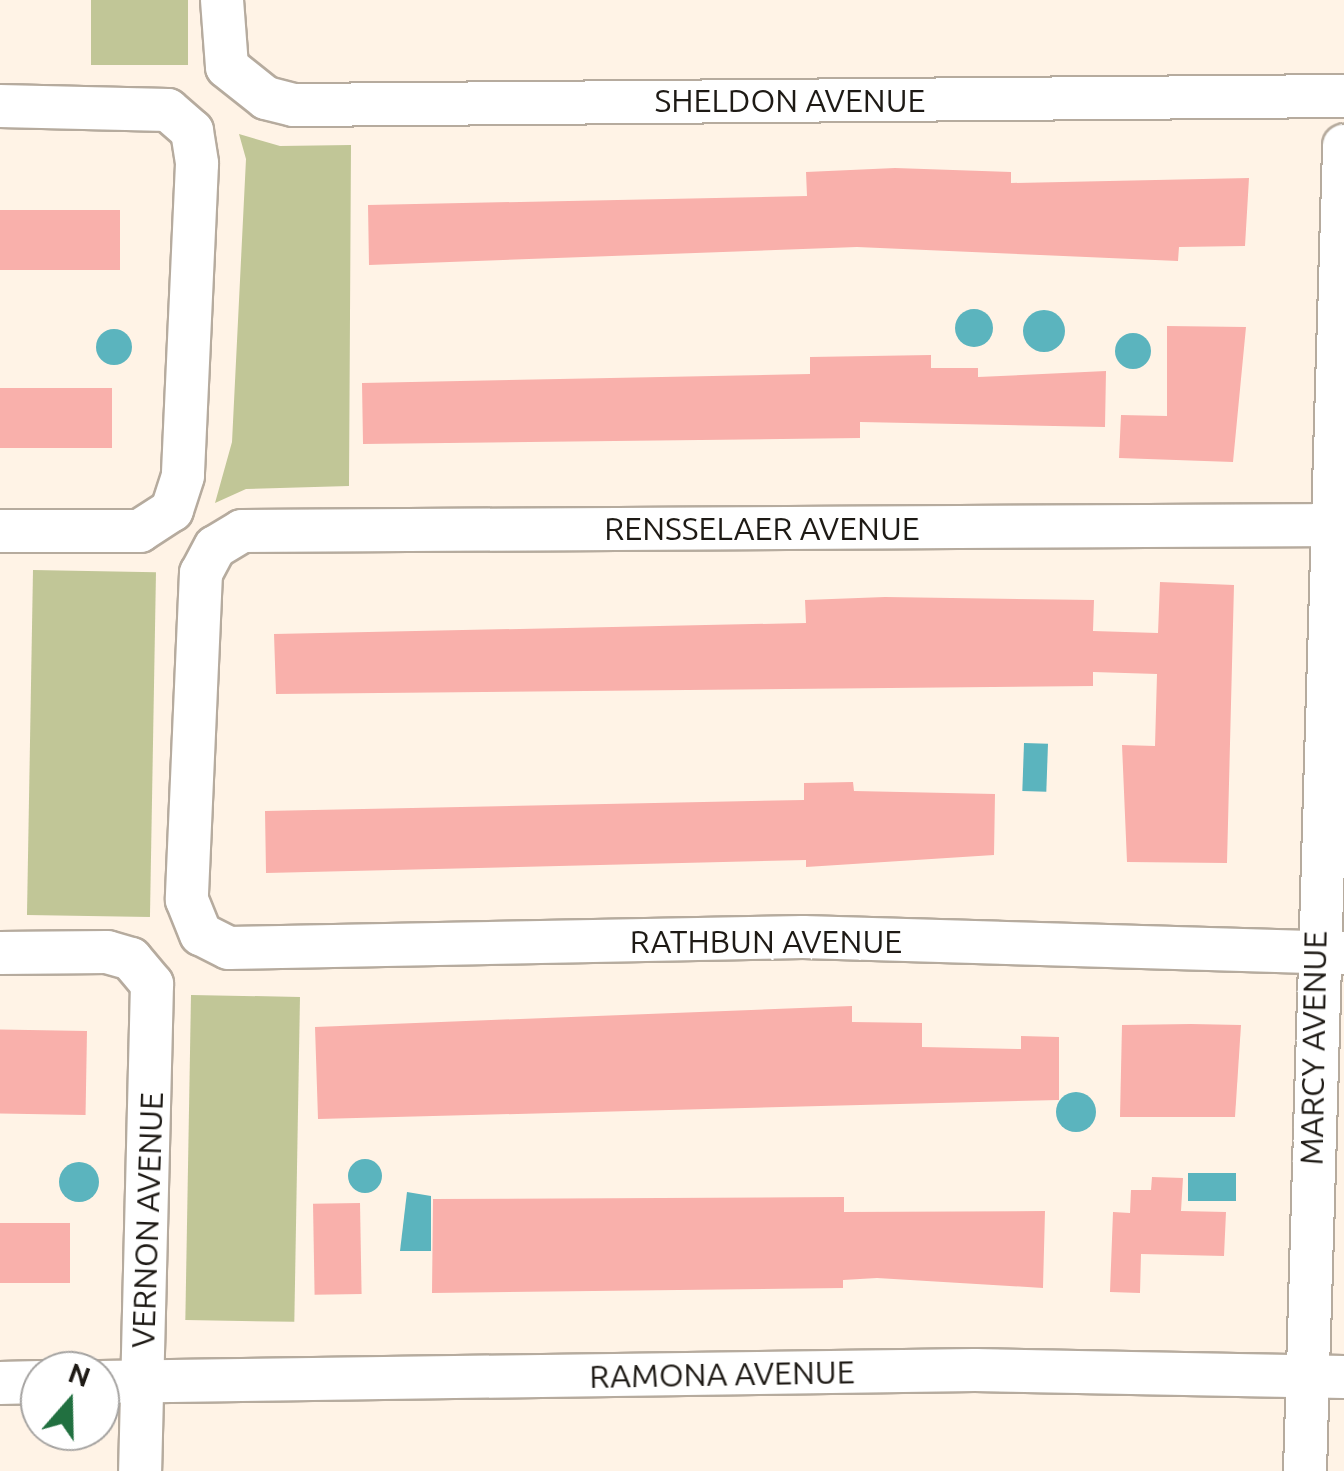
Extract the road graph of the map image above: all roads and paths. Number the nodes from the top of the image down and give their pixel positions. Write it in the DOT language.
graph roads {
  1 [pos="222,0"];
  2 [pos="1344,96"];
  3 [pos="0,106"];
  4 [pos="1344,146"];
  5 [pos="1338,525"];
  6 [pos="0,531"];
  7 [pos="194,927"];
  8 [pos="0,953"];
  9 [pos="1329,953"];
  10 [pos="1325,1377"];
  11 [pos="120,1382"];
  12 [pos="143,1382"];
  13 [pos="140,1471"];
  14 [pos="1306,1471"];
  1 -- 2 [label="street, SHELDON AVENUE"];
  3 -- 6 [label="street"];
  4 -- 5 [label="street, MARCY AVENUE"];
  5 -- 7 [label="street, RENSSELAER AVENUE"];
  5 -- 9 [label="street, MARCY AVENUE"];
  7 -- 9 [label="street, RATHBUN AVENUE"];
  8 -- 12 [label="street, VERNON AVENUE"];
  9 -- 10 [label="street, MARCY AVENUE"];
  10 -- 12 [label="street, RAMONA AVENUE"];
  10 -- 14 [label="street, MARCY AVENUE"];
  11 -- 12 [label="street, RAMONA AVENUE"];
  12 -- 13 [label="street, VERNON AVENUE"];
}
